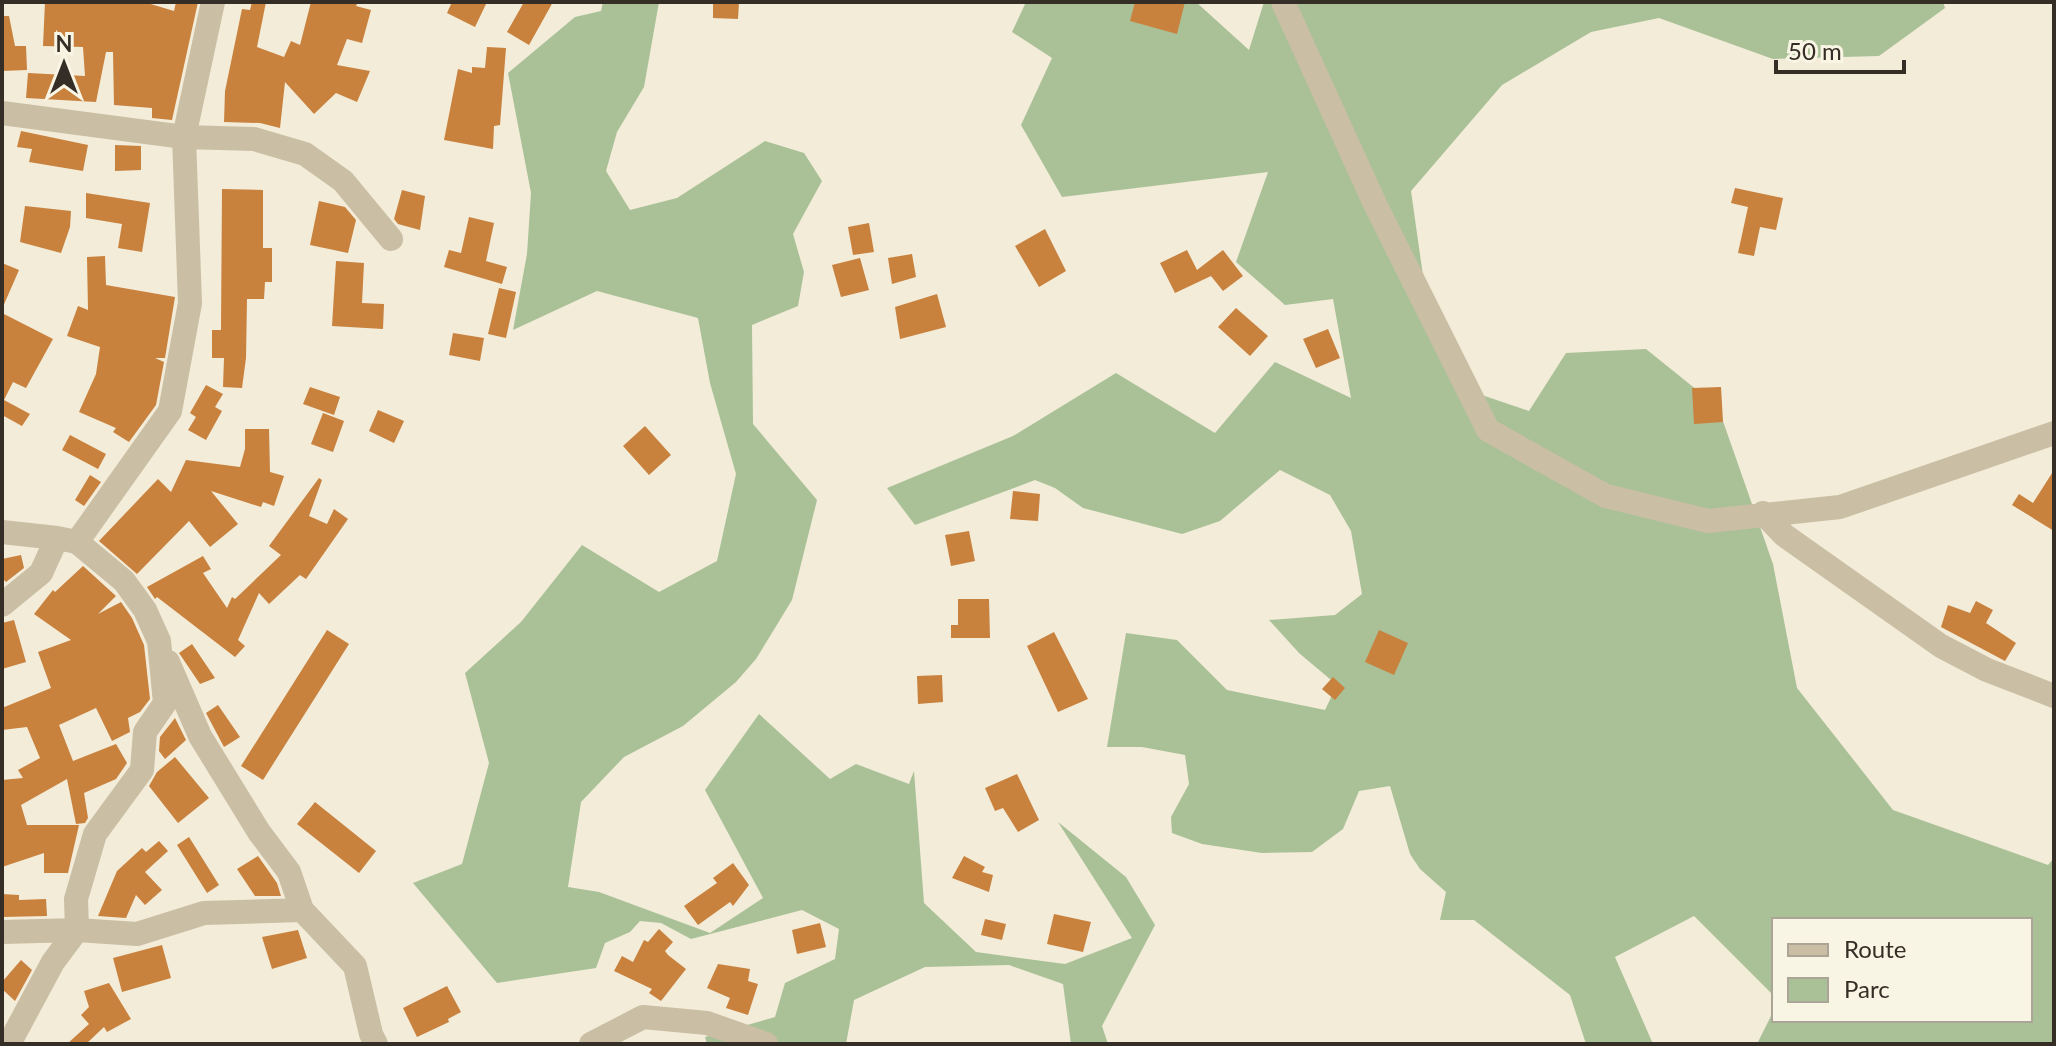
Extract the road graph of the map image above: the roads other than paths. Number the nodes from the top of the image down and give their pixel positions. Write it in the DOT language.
graph roads {
  1 [pos="213,2"];
  2 [pos="1283,2"];
  3 [pos="2,113"];
  4 [pos="184,137"];
  5 [pos="391,239"];
  6 [pos="2054,433"];
  7 [pos="1763,513"];
  8 [pos="2,532"];
  9 [pos="67,540"];
  10 [pos="2,605"];
  11 [pos="159,641"];
  12 [pos="2054,696"];
  13 [pos="302,910"];
  14 [pos="77,930"];
  15 [pos="2,932"];
  16 [pos="9,1044"];
  17 [pos="376,1044"];
  18 [pos="591,1044"];
  19 [pos="766,1044"];
  1 -- 4 [label="street"];
  2 -- 7 [label="street"];
  3 -- 4 [label="street"];
  4 -- 5 [label="street"];
  4 -- 9 [label="street"];
  6 -- 7 [label="street"];
  7 -- 12 [label="street"];
  8 -- 9 [label="street"];
  9 -- 10 [label="street"];
  9 -- 11 [label="street"];
  11 -- 13 [label="street"];
  11 -- 14 [label="street"];
  13 -- 14 [label="street"];
  13 -- 17 [label="street"];
  14 -- 15 [label="street"];
  14 -- 16 [label="street"];
  18 -- 19 [label="street"];
}
